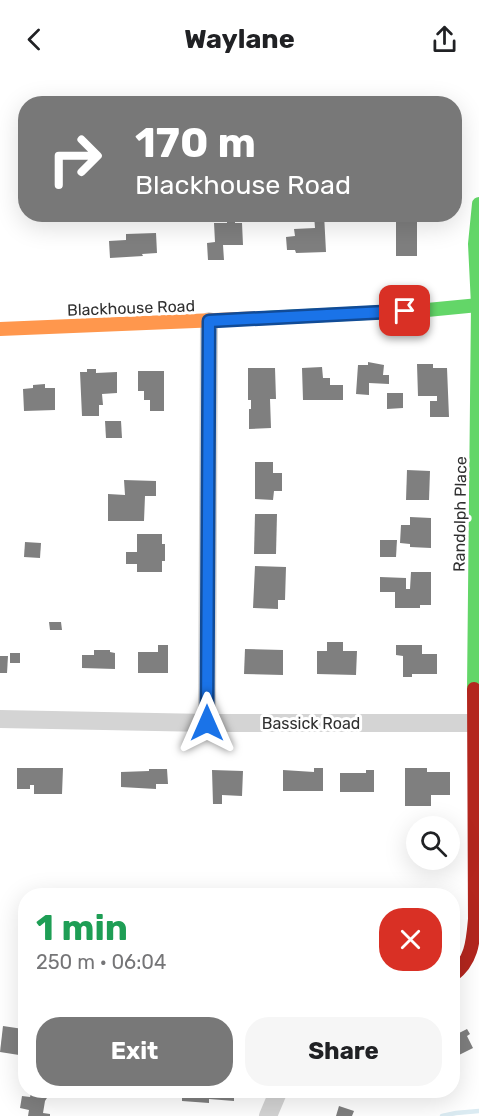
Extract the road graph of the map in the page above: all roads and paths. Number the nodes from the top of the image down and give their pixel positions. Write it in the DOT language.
graph roads {
  1 [pos="479,204"];
  2 [pos="479,305"];
  3 [pos="209,321"];
  4 [pos="0,329"];
  5 [pos="0,718"];
  6 [pos="207,723"];
  7 [pos="476,723"];
  8 [pos="460,968"];
  9 [pos="276,1098"];
  10 [pos="268,1116"];
  1 -- 2 [label="street, Randolph Place"];
  2 -- 3 [label="street, Blackhouse Road"];
  2 -- 7 [label="street, Randolph Place"];
  3 -- 4 [label="street, Blackhouse Road"];
  3 -- 6 [label="street"];
  5 -- 6 [label="street, Bassick Road"];
  6 -- 7 [label="street, Bassick Road"];
  7 -- 8 [label="street, Randolph Place"];
  9 -- 10 [label="street"];
}
